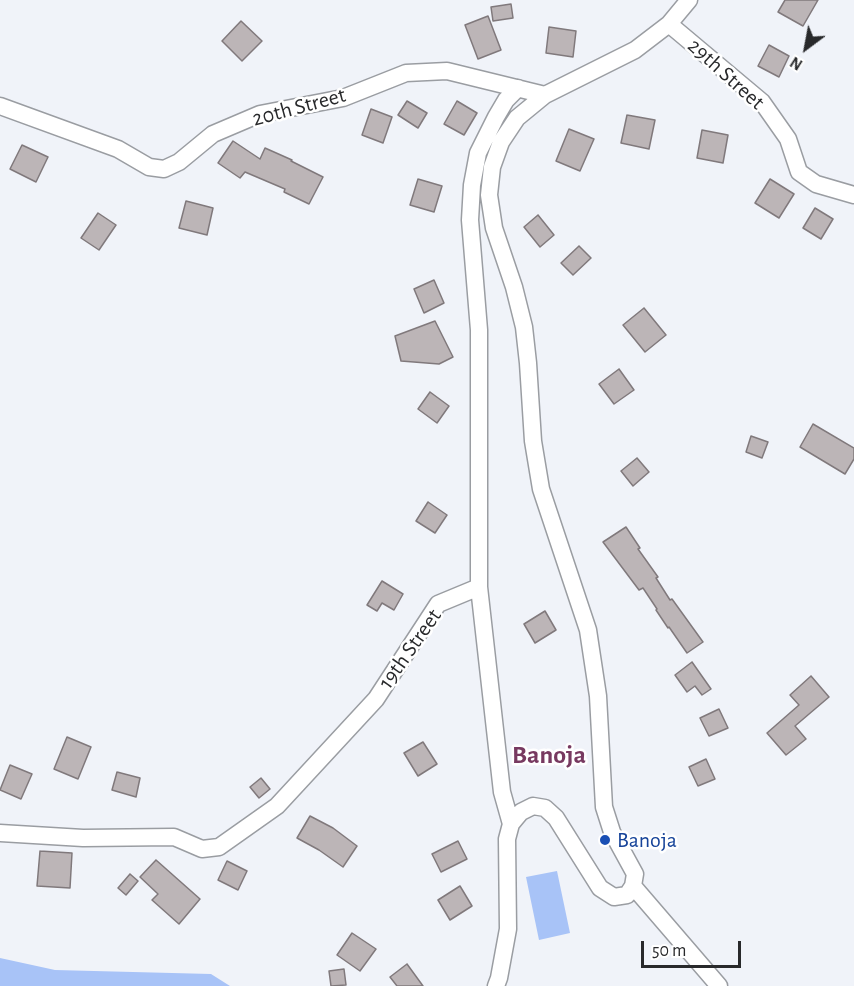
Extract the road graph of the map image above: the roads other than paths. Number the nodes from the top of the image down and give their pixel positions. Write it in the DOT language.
graph roads {
  1 [pos="689,0"];
  2 [pos="669,24"];
  3 [pos="518,88"];
  4 [pos="545,95"];
  5 [pos="0,106"];
  6 [pos="854,195"];
  7 [pos="478,587"];
  8 [pos="511,824"];
  9 [pos="0,833"];
  10 [pos="633,886"];
  11 [pos="496,986"];
  12 [pos="719,986"];
  1 -- 2 [label="street"];
  2 -- 4 [label="street"];
  2 -- 6 [label="street, 29th Street"];
  3 -- 4 [label="street, 20th Street"];
  3 -- 5 [label="street, 20th Street"];
  3 -- 7 [label="street"];
  4 -- 10 [label="street"];
  7 -- 8 [label="street"];
  7 -- 9 [label="street, 19th Street"];
  8 -- 10 [label="street"];
  8 -- 11 [label="street"];
  10 -- 12 [label="street"];
}
